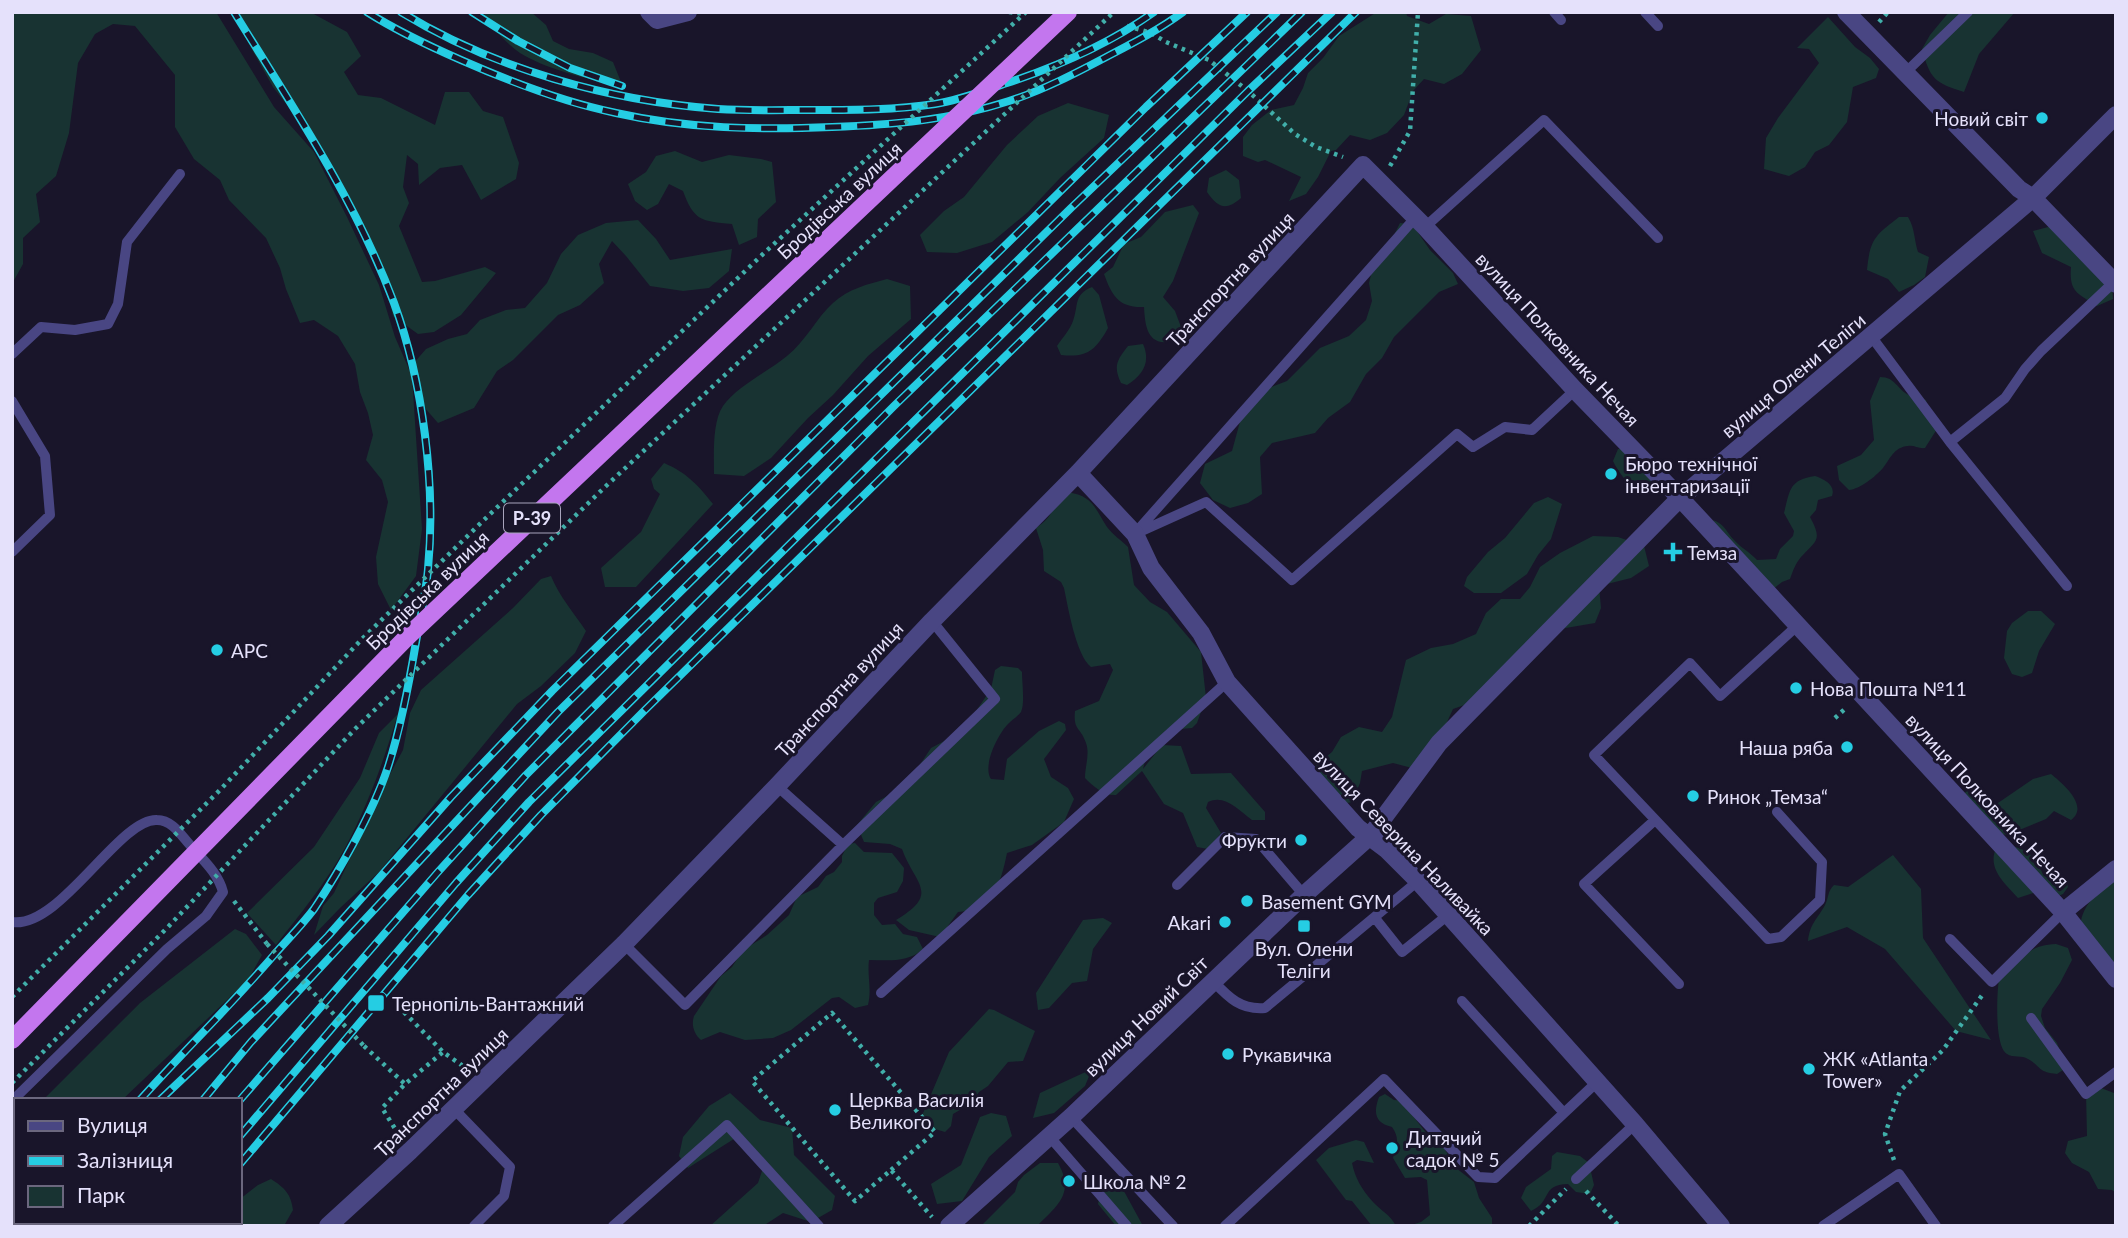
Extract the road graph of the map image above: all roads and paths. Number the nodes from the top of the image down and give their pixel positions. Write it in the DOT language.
graph roads {
  1 [pos="649,12"];
  2 [pos="688,12"];
  3 [pos="1009,12"];
  4 [pos="1068,12"];
  5 [pos="1114,12"];
  6 [pos="1418,12"];
  7 [pos="1645,12"];
  8 [pos="1846,12"];
  9 [pos="1968,12"];
  10 [pos="1025,13"];
  11 [pos="1127,26"];
  12 [pos="1658,26"];
  13 [pos="1905,73"];
  14 [pos="2116,115"];
  15 [pos="1363,165"];
  16 [pos="180,174"];
  17 [pos="1377,179"];
  18 [pos="2033,198"];
  19 [pos="1420,223"];
  20 [pos="1658,238"];
  21 [pos="2115,283"];
  22 [pos="1871,336"];
  23 [pos="12,354"];
  24 [pos="1575,390"];
  25 [pos="12,401"];
  26 [pos="1950,442"];
  27 [pos="1078,473"];
  28 [pos="1680,498"];
  29 [pos="1135,534"];
  30 [pos="12,552"];
  31 [pos="2067,586"];
  32 [pos="932,621"];
  33 [pos="1798,625"];
  34 [pos="1227,682"];
  35 [pos="777,786"];
  36 [pos="1777,812"];
  37 [pos="1655,820"];
  38 [pos="1370,836"];
  39 [pos="843,845"];
  40 [pos="2116,869"];
  41 [pos="1418,881"];
  42 [pos="1177,885"];
  43 [pos="1304,895"];
  44 [pos="231,897"];
  45 [pos="2063,912"];
  46 [pos="1448,915"];
  47 [pos="1375,918"];
  48 [pos="12,922"];
  49 [pos="1950,939"];
  50 [pos="624,944"];
  51 [pos="2116,979"];
  52 [pos="1213,981"];
  53 [pos="1992,982"];
  54 [pos="1679,985"];
  55 [pos="881,993"];
  56 [pos="12,997"];
  57 [pos="1462,1001"];
  58 [pos="398,1006"];
  59 [pos="2031,1018"];
  60 [pos="12,1040"];
  61 [pos="443,1052"];
  62 [pos="2116,1072"];
  63 [pos="483,1081"];
  64 [pos="12,1083"];
  65 [pos="1596,1083"];
  66 [pos="405,1084"];
  67 [pos="15,1098"];
  68 [pos="454,1109"];
  69 [pos="1564,1114"];
  70 [pos="1070,1116"];
  71 [pos="1635,1124"];
  72 [pos="1049,1136"];
  73 [pos="410,1152"];
  74 [pos="891,1170"];
  75 [pos="1899,1174"];
  76 [pos="1576,1179"];
  77 [pos="943,1224"];
  78 [pos="328,1226"];
  79 [pos="474,1226"];
  80 [pos="612,1226"];
  81 [pos="819,1226"];
  82 [pos="1127,1226"];
  83 [pos="1174,1226"];
  84 [pos="1225,1226"];
  85 [pos="1529,1226"];
  86 [pos="1619,1226"];
  87 [pos="1721,1226"];
  88 [pos="1823,1226"];
  89 [pos="1936,1226"];
  1 -- 2 [label="street"];
  3 -- 10 [label="path"];
  4 -- 60 [label="main road, Бродівська вулиця / Р-39, bridge"];
  5 -- 64 [label="path, bridge"];
  6 -- 17 [label="path"];
  7 -- 12 [label="lane"];
  8 -- 13 [label="street"];
  9 -- 13 [label="lane"];
  10 -- 56 [label="path, bridge"];
  11 -- 15 [label="path"];
  13 -- 18 [label="street"];
  14 -- 18 [label="street, вулиця Олени Теліги"];
  15 -- 17 [label="street, вулиця Полковника Нечая"];
  15 -- 27 [label="street, Транспортна вулиця"];
  16 -- 23 [label="lane"];
  17 -- 19 [label="street, вулиця Полковника Нечая"];
  18 -- 21 [label="street"];
  18 -- 22 [label="street, вулиця Олени Теліги"];
  19 -- 20 [label="lane"];
  19 -- 24 [label="street, вулиця Полковника Нечая"];
  19 -- 29 [label="lane"];
  21 -- 26 [label="lane"];
  22 -- 26 [label="lane"];
  22 -- 28 [label="street, вулиця Олени Теліги"];
  24 -- 28 [label="street, вулиця Полковника Нечая"];
  24 -- 29 [label="lane"];
  25 -- 30 [label="lane"];
  26 -- 31 [label="lane"];
  27 -- 29 [label="street, вулиця Северина Наливайка"];
  27 -- 32 [label="street, Транспортна вулиця"];
  28 -- 33 [label="street, вулиця Полковника Нечая"];
  28 -- 38 [label="street, вулиця Олени Теліги"];
  29 -- 34 [label="street, вулиця Северина Наливайка"];
  32 -- 35 [label="street, Транспортна вулиця"];
  32 -- 39 [label="lane"];
  33 -- 37 [label="lane"];
  33 -- 45 [label="street, вулиця Полковника Нечая"];
  34 -- 38 [label="street, вулиця Северина Наливайка"];
  34 -- 55 [label="lane"];
  35 -- 39 [label="lane"];
  35 -- 50 [label="street, Транспортна вулиця"];
  36 -- 37 [label="lane"];
  37 -- 54 [label="lane"];
  38 -- 41 [label="street, вулиця Северина Наливайка"];
  38 -- 43 [label="street, вулиця Новий Світ"];
  39 -- 50 [label="lane"];
  40 -- 45 [label="street"];
  41 -- 46 [label="street, вулиця Северина Наливайка"];
  41 -- 47 [label="lane"];
  42 -- 43 [label="lane"];
  43 -- 52 [label="street, вулиця Новий Світ"];
  44 -- 66 [label="path, bridge"];
  45 -- 51 [label="street, вулиця Полковника Нечая"];
  45 -- 53 [label="lane"];
  46 -- 47 [label="lane"];
  46 -- 65 [label="street, вулиця Северина Наливайка"];
  47 -- 52 [label="lane"];
  48 -- 67 [label="lane"];
  49 -- 53 [label="lane"];
  50 -- 63 [label="street, Транспортна вулиця"];
  52 -- 70 [label="street, вулиця Новий Світ"];
  53 -- 75 [label="path"];
  57 -- 69 [label="lane"];
  58 -- 61 [label="path"];
  59 -- 62 [label="lane"];
  61 -- 63 [label="path"];
  61 -- 66 [label="path"];
  63 -- 68 [label="street, Транспортна вулиця"];
  65 -- 69 [label="lane"];
  65 -- 71 [label="street, вулиця Северина Наливайка"];
  66 -- 73 [label="path"];
  68 -- 73 [label="street, Транспортна вулиця"];
  68 -- 79 [label="lane"];
  69 -- 84 [label="lane"];
  70 -- 72 [label="street, вулиця Новий Світ"];
  70 -- 83 [label="lane"];
  71 -- 76 [label="lane"];
  71 -- 87 [label="street, вулиця Северина Наливайка"];
  72 -- 77 [label="street, вулиця Новий Світ"];
  72 -- 82 [label="lane"];
  73 -- 78 [label="street, Транспортна вулиця"];
  74 -- 74 [label="path"];
  74 -- 77 [label="path"];
  75 -- 88 [label="lane"];
  75 -- 89 [label="lane"];
  76 -- 85 [label="path"];
  76 -- 86 [label="path"];
  80 -- 81 [label="lane"];
}
